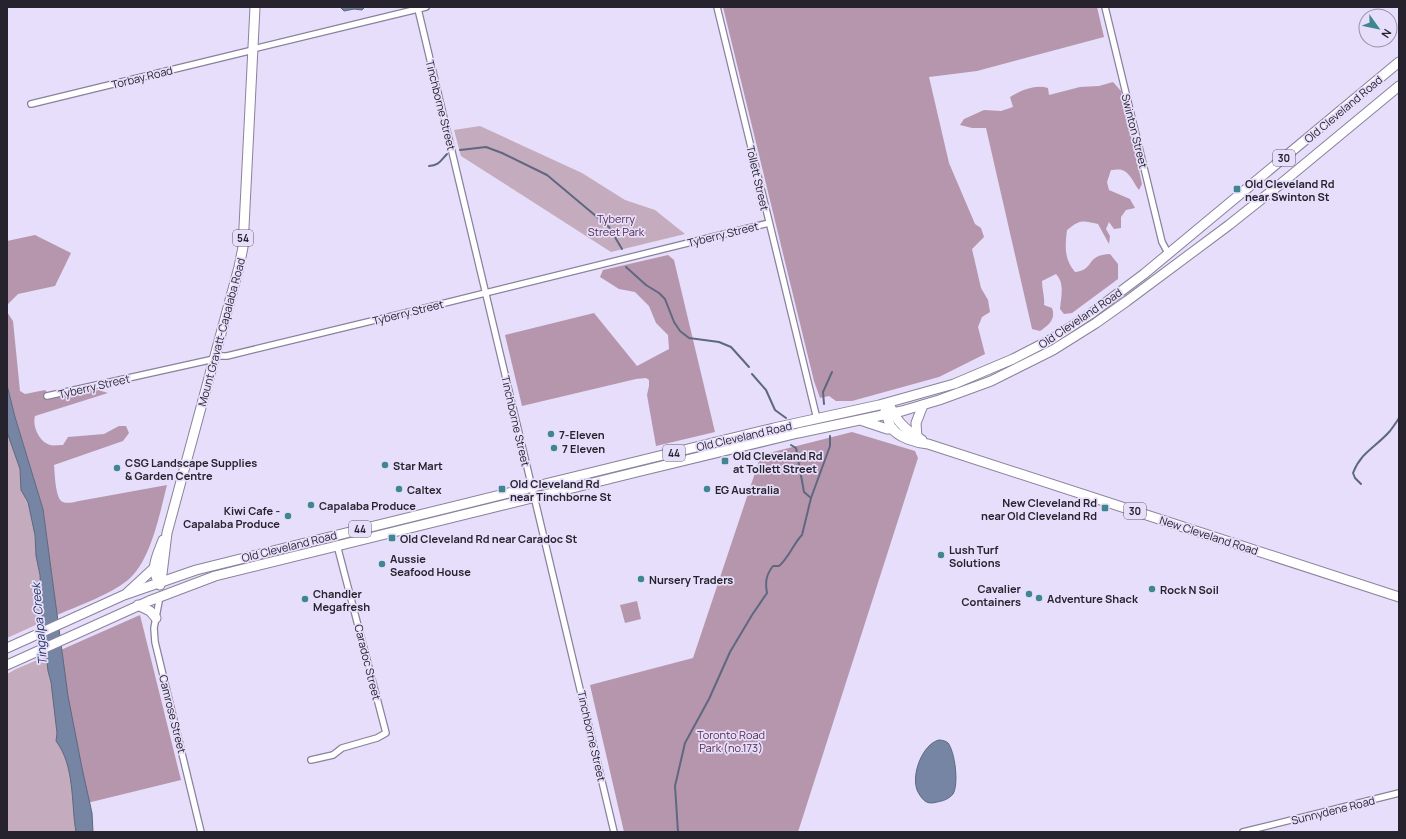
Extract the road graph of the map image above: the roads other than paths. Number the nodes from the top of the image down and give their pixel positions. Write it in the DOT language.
graph roads {
  1 [pos="255,7"];
  2 [pos="426,7"];
  3 [pos="718,7"];
  4 [pos="1105,7"];
  5 [pos="418,9"];
  6 [pos="253,49"];
  7 [pos="1399,62"];
  8 [pos="1399,86"];
  9 [pos="31,104"];
  10 [pos="769,223"];
  11 [pos="1168,253"];
  12 [pos="486,292"];
  13 [pos="214,359"];
  14 [pos="47,396"];
  15 [pos="886,403"];
  16 [pos="923,405"];
  17 [pos="890,414"];
  18 [pos="817,419"];
  19 [pos="862,420"];
  20 [pos="892,429"];
  21 [pos="917,437"];
  22 [pos="928,444"];
  23 [pos="531,487"];
  24 [pos="534,497"];
  25 [pos="167,534"];
  26 [pos="337,545"];
  27 [pos="165,550"];
  28 [pos="154,568"];
  29 [pos="183,574"];
  30 [pos="159,582"];
  31 [pos="124,595"];
  32 [pos="160,596"];
  33 [pos="1399,597"];
  34 [pos="138,606"];
  35 [pos="156,618"];
  36 [pos="7,648"];
  37 [pos="7,665"];
  38 [pos="311,760"];
  39 [pos="1399,794"];
  40 [pos="201,832"];
  41 [pos="614,832"];
  42 [pos="1243,832"];
  1 -- 6 [label="main road, Mount Gravatt-Capalaba Road / 54"];
  2 -- 5 [label="street, Torbay Road"];
  3 -- 10 [label="street, Tollett Street"];
  4 -- 11 [label="street, Swinton Street"];
  5 -- 6 [label="street, Torbay Road"];
  5 -- 12 [label="street, Tinchborne Street"];
  6 -- 9 [label="street, Torbay Road"];
  6 -- 13 [label="main road, Mount Gravatt-Capalaba Road / 54"];
  7 -- 11 [label="main road, Old Cleveland Road / 30"];
  8 -- 16 [label="main road, Old Cleveland Road / 30"];
  10 -- 12 [label="street, Tyberry Street"];
  10 -- 18 [label="street, Tollett Street"];
  11 -- 15 [label="main road, Old Cleveland Road / 30"];
  12 -- 13 [label="street, Tyberry Street"];
  12 -- 23 [label="street, Tinchborne Street"];
  13 -- 14 [label="street, Tyberry Street"];
  13 -- 25 [label="main road, Mount Gravatt-Capalaba Road / 54"];
  15 -- 17 [label="main road, New Cleveland Road"];
  15 -- 18 [label="main road, Old Cleveland Road / 44"];
  16 -- 17 [label="main road, Old Cleveland Road"];
  16 -- 21 [label="main road"];
  17 -- 19 [label="main road, Old Cleveland Road"];
  17 -- 20 [label="main road, New Cleveland Road"];
  17 -- 21 [label="main road, New Cleveland Road"];
  18 -- 23 [label="main road, Old Cleveland Road / 44"];
  19 -- 20 [label="main road"];
  19 -- 24 [label="main road, Old Cleveland Road / 44"];
  20 -- 22 [label="main road, New Cleveland Road / 30"];
  21 -- 22 [label="main road, New Cleveland Road / 30"];
  22 -- 33 [label="main road, New Cleveland Road / 30"];
  23 -- 24 [label="street, Tinchborne Street"];
  23 -- 29 [label="main road, Old Cleveland Road / 44"];
  24 -- 26 [label="main road, Old Cleveland Road / 44"];
  24 -- 41 [label="street, Tinchborne Street"];
  25 -- 27 [label="main road, Mount Gravatt-Capalaba Road / 54"];
  25 -- 28 [label="main road, Mount Gravatt-Capalaba Road / 54"];
  26 -- 32 [label="main road, Old Cleveland Road / 44"];
  26 -- 38 [label="street, Caradoc Street"];
  27 -- 29 [label="main road"];
  27 -- 30 [label="main road, Mount Gravatt-Capalaba Road / 54"];
  28 -- 30 [label="main road, Mount Gravatt-Capalaba Road / 54"];
  28 -- 31 [label="main road"];
  29 -- 30 [label="main road, Old Cleveland Road / 44"];
  30 -- 31 [label="main road, Old Cleveland Road / 44"];
  30 -- 32 [label="main road, Mount Gravatt-Capalaba Road / 54"];
  31 -- 36 [label="main road, Old Cleveland Road / 44"];
  32 -- 34 [label="main road, Old Cleveland Road / 44"];
  32 -- 35 [label="street, Camrose Street"];
  34 -- 35 [label="main road"];
  34 -- 37 [label="main road, Old Cleveland Road / 44"];
  35 -- 40 [label="street, Camrose Street"];
  39 -- 42 [label="street, Sunnydene Road"];
}
